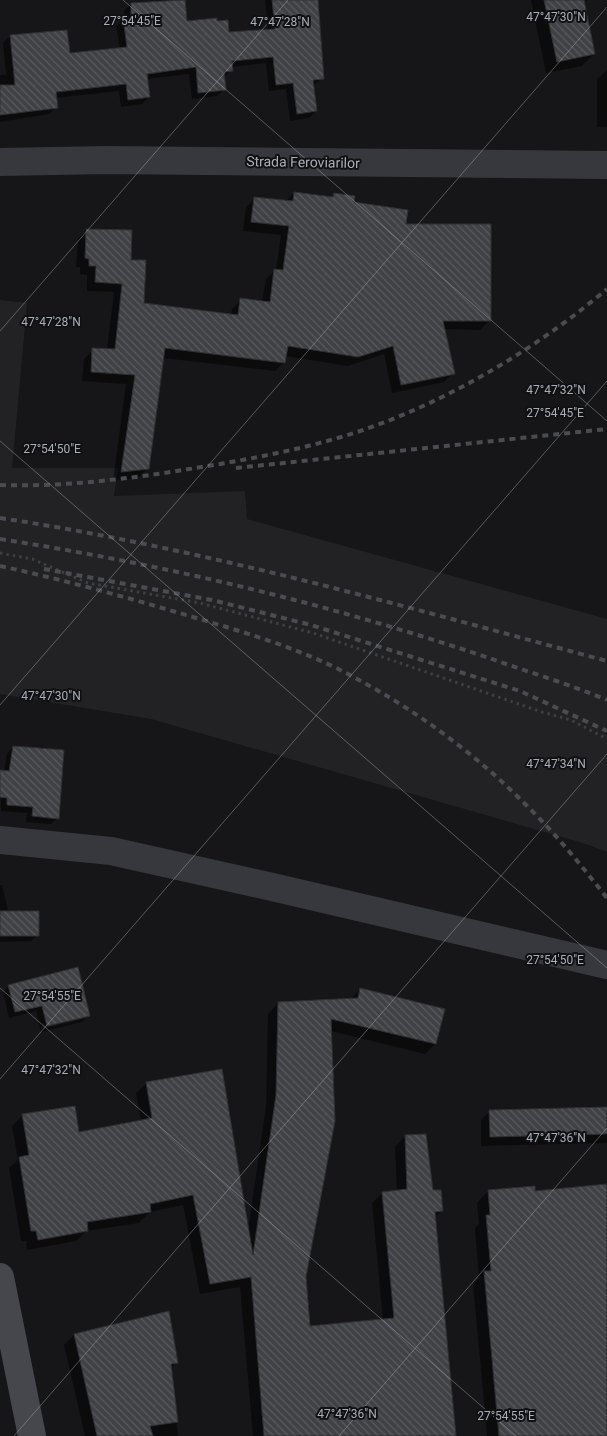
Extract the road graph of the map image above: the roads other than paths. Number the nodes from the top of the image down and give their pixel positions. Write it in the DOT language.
graph roads {
  1 [pos="0,162"];
  2 [pos="607,165"];
  3 [pos="0,840"];
  4 [pos="607,965"];
  5 [pos="0,1277"];
  6 [pos="32,1436"];
  1 -- 2 [label="street, Strada Feroviarilor"];
  3 -- 4 [label="street"];
  5 -- 6 [label="street"];
}
